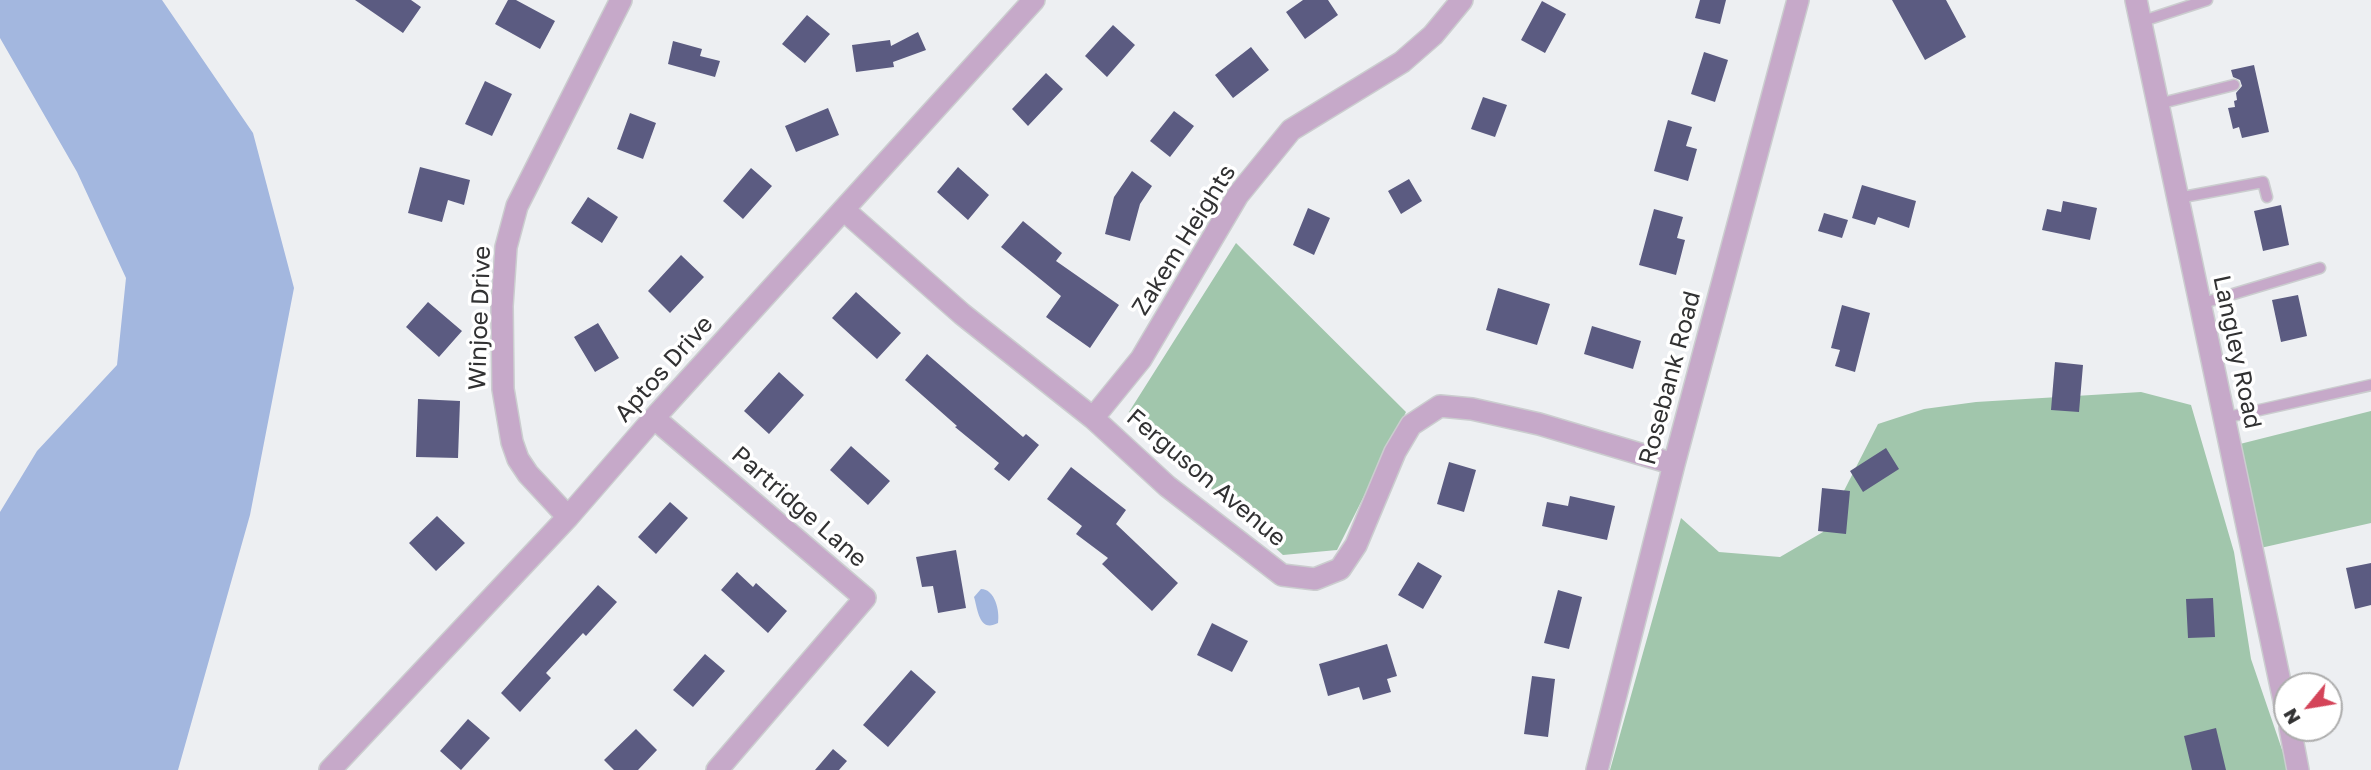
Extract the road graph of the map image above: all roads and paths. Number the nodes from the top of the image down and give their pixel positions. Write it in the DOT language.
graph roads {
  1 [pos="621,0"];
  2 [pos="1034,0"];
  3 [pos="1462,0"];
  4 [pos="1798,0"];
  5 [pos="2136,0"];
  6 [pos="2207,0"];
  7 [pos="2140,22"];
  8 [pos="2234,85"];
  9 [pos="2158,104"];
  10 [pos="2267,197"];
  11 [pos="2178,198"];
  12 [pos="844,210"];
  13 [pos="2320,268"];
  14 [pos="2200,304"];
  15 [pos="2371,385"];
  16 [pos="654,418"];
  17 [pos="1093,418"];
  18 [pos="2224,418"];
  19 [pos="1674,464"];
  20 [pos="568,517"];
  21 [pos="2278,672"];
  22 [pos="2293,742"];
  23 [pos="330,770"];
  24 [pos="717,770"];
  25 [pos="1597,770"];
  26 [pos="2298,770"];
  1 -- 20 [label="street, Winjoe Drive"];
  2 -- 12 [label="street, Aptos Drive"];
  3 -- 17 [label="street, Zakem Heights"];
  4 -- 19 [label="street, Rosebank Road"];
  5 -- 7 [label="street, Langley Road"];
  6 -- 7 [label="lane"];
  7 -- 9 [label="street, Langley Road"];
  8 -- 9 [label="lane"];
  9 -- 11 [label="street, Langley Road"];
  10 -- 11 [label="lane"];
  11 -- 14 [label="street, Langley Road"];
  12 -- 16 [label="street, Aptos Drive"];
  12 -- 17 [label="street, Ferguson Avenue"];
  13 -- 14 [label="lane"];
  14 -- 18 [label="street, Langley Road"];
  15 -- 18 [label="lane"];
  16 -- 20 [label="street, Aptos Drive"];
  16 -- 24 [label="street, Partridge Lane"];
  17 -- 19 [label="street, Ferguson Avenue"];
  18 -- 21 [label="street, Langley Road"];
  19 -- 25 [label="street, Rosebank Road"];
  20 -- 23 [label="street, Aptos Drive"];
  22 -- 26 [label="street"];
}
